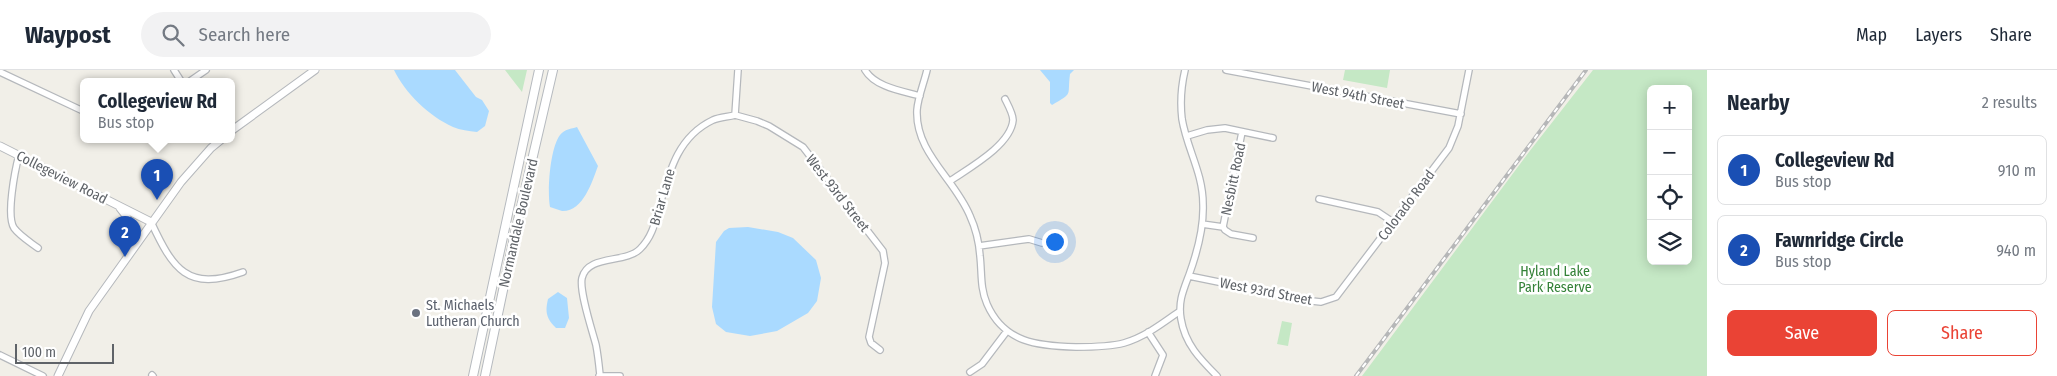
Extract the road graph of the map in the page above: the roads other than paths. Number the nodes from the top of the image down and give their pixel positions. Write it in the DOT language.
graph roads {
  1 [pos="206,70"];
  2 [pos="315,70"];
  3 [pos="539,70"];
  4 [pos="553,70"];
  5 [pos="738,70"];
  6 [pos="865,70"];
  7 [pos="927,70"];
  8 [pos="1185,70"];
  9 [pos="1226,70"];
  10 [pos="1469,70"];
  11 [pos="0,72"];
  12 [pos="194,78"];
  13 [pos="920,96"];
  14 [pos="1005,99"];
  15 [pos="80,111"];
  16 [pos="1461,114"];
  17 [pos="736,115"];
  18 [pos="235,128"];
  19 [pos="1242,132"];
  20 [pos="1187,136"];
  21 [pos="1273,138"];
  22 [pos="217,143"];
  23 [pos="0,146"];
  24 [pos="19,155"];
  25 [pos="950,181"];
  26 [pos="1318,200"];
  27 [pos="118,205"];
  28 [pos="151,222"];
  29 [pos="1393,222"];
  30 [pos="1202,224"];
  31 [pos="1223,227"];
  32 [pos="1253,238"];
  33 [pos="1042,243"];
  34 [pos="979,246"];
  35 [pos="38,248"];
  36 [pos="128,255"];
  37 [pos="243,272"];
  38 [pos="1188,276"];
  39 [pos="1341,291"];
  40 [pos="1180,311"];
  41 [pos="1007,331"];
  42 [pos="1148,332"];
  43 [pos="880,350"];
  44 [pos="0,355"];
  45 [pos="970,372"];
  46 [pos="43,376"];
  47 [pos="58,376"];
  48 [pos="474,376"];
  49 [pos="485,376"];
  50 [pos="600,376"];
  51 [pos="620,376"];
  52 [pos="1155,376"];
  53 [pos="1217,376"];
  1 -- 12 [label="street"];
  2 -- 18 [label="street"];
  3 -- 48 [label="main road, Normandale Boulevard"];
  4 -- 49 [label="main road, Normandale Boulevard"];
  5 -- 17 [label="street"];
  6 -- 13 [label="street"];
  7 -- 13 [label="street"];
  8 -- 20 [label="street, Nesbitt Road"];
  9 -- 16 [label="street, West 94th Street"];
  10 -- 16 [label="street, Colorado Road"];
  11 -- 15 [label="street"];
  13 -- 25 [label="street"];
  14 -- 25 [label="street"];
  16 -- 29 [label="street, Colorado Road"];
  17 -- 43 [label="street, West 93rd Street"];
  17 -- 50 [label="street, Briar Lane"];
  19 -- 20 [label="street, Nesbitt Road"];
  19 -- 21 [label="street, Nesbitt Road"];
  19 -- 31 [label="street, Nesbitt Road"];
  20 -- 30 [label="street, Nesbitt Road"];
  22 -- 28 [label="street"];
  23 -- 24 [label="street, Collegeview Road"];
  24 -- 27 [label="street, Collegeview Road"];
  24 -- 35 [label="street"];
  25 -- 34 [label="street"];
  26 -- 29 [label="street"];
  27 -- 28 [label="street, Collegeview Road"];
  27 -- 36 [label="street"];
  28 -- 36 [label="street"];
  28 -- 37 [label="street"];
  29 -- 39 [label="street, Colorado Road"];
  30 -- 31 [label="street, Nesbitt Road"];
  30 -- 38 [label="street, Nesbitt Road"];
  31 -- 32 [label="street, Nesbitt Road"];
  33 -- 34 [label="street"];
  34 -- 41 [label="street"];
  36 -- 47 [label="street"];
  38 -- 39 [label="street, West 93rd Street"];
  38 -- 40 [label="street, Nesbitt Road"];
  40 -- 42 [label="street"];
  40 -- 53 [label="street, Nesbitt Road"];
  41 -- 42 [label="street"];
  41 -- 45 [label="street"];
  42 -- 52 [label="street"];
  44 -- 46 [label="street"];
  50 -- 51 [label="street"];
}
